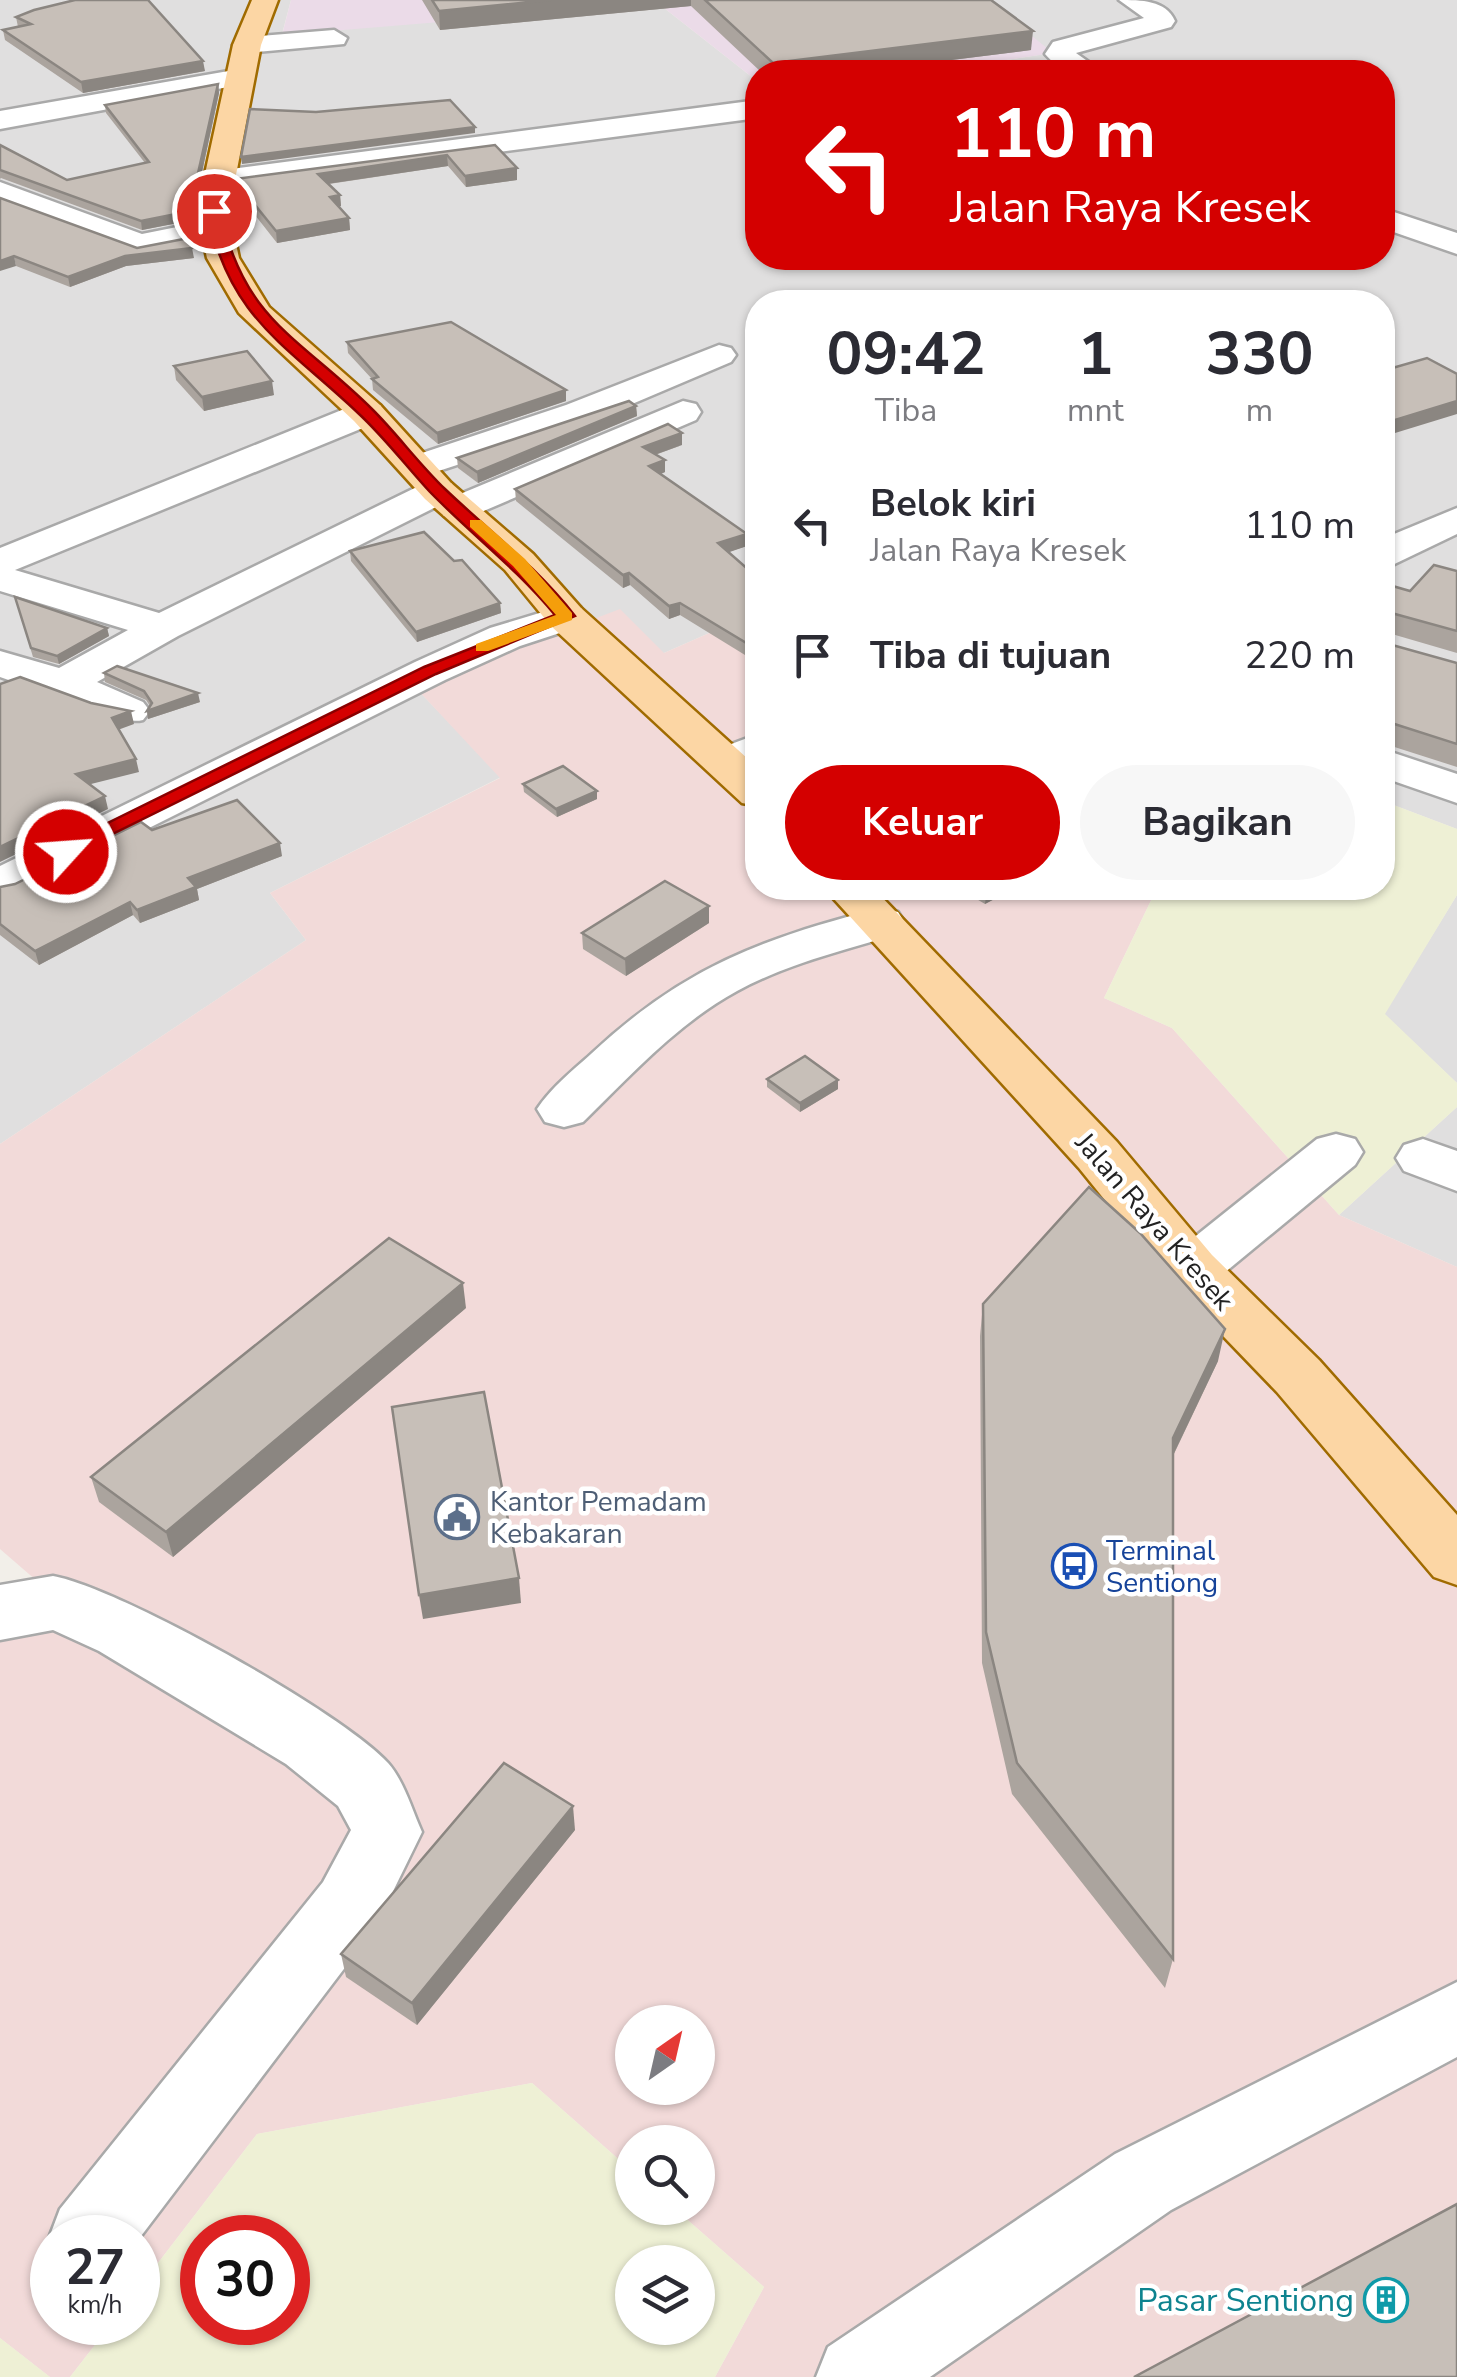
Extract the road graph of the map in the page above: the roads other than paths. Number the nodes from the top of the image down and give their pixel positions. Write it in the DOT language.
graph roads {
  1 [pos="265,0"];
  2 [pos="1132,0"];
  3 [pos="334,38"];
  4 [pos="1069,60"];
  5 [pos="243,61"];
  6 [pos="745,110"];
  7 [pos="0,120"];
  8 [pos="216,180"];
  9 [pos="0,190"];
  10 [pos="1395,222"];
  11 [pos="217,228"];
  12 [pos="1457,244"];
  13 [pos="719,354"];
  14 [pos="367,412"];
  15 [pos="683,412"];
  16 [pos="438,489"];
  17 [pos="1457,520"];
  18 [pos="1395,550"];
  19 [pos="1395,553"];
  20 [pos="0,562"];
  21 [pos="1457,567"];
  22 [pos="0,578"];
  23 [pos="566,616"];
  24 [pos="162,626"];
  25 [pos="0,664"];
  26 [pos="64,683"];
  27 [pos="128,711"];
  28 [pos="742,754"];
  29 [pos="1395,767"];
  30 [pos="1457,790"];
  31 [pos="0,884"];
  32 [pos="859,900"];
  33 [pos="881,923"];
  34 [pos="564,1109"];
  35 [pos="1336,1152"];
  36 [pos="1192,1270"];
  37 [pos="1457,1560"];
  38 [pos="0,1613"];
  39 [pos="1457,2018"];
  40 [pos="107,2215"];
  41 [pos="858,2377"];
  1 -- 5 [label="main road"];
  2 -- 4 [label="street"];
  3 -- 5 [label="street"];
  5 -- 7 [label="street"];
  5 -- 8 [label="main road"];
  6 -- 8 [label="street"];
  8 -- 11 [label="main road"];
  9 -- 11 [label="street"];
  10 -- 12 [label="street"];
  11 -- 14 [label="main road"];
  13 -- 16 [label="street"];
  14 -- 16 [label="main road"];
  14 -- 20 [label="street"];
  15 -- 16 [label="street"];
  16 -- 23 [label="main road"];
  16 -- 24 [label="street"];
  17 -- 18 [label="street"];
  19 -- 21 [label="street"];
  22 -- 24 [label="street"];
  23 -- 28 [label="main road"];
  23 -- 31 [label="street"];
  24 -- 26 [label="street"];
  25 -- 26 [label="street"];
  26 -- 27 [label="street"];
  29 -- 30 [label="street"];
  32 -- 33 [label="main road, Jalan Raya Kresek"];
  33 -- 34 [label="street"];
  33 -- 36 [label="main road, Jalan Raya Kresek"];
  35 -- 36 [label="street"];
  36 -- 37 [label="main road, Jalan Raya Kresek"];
  38 -- 40 [label="street"];
  39 -- 41 [label="street"];
}
